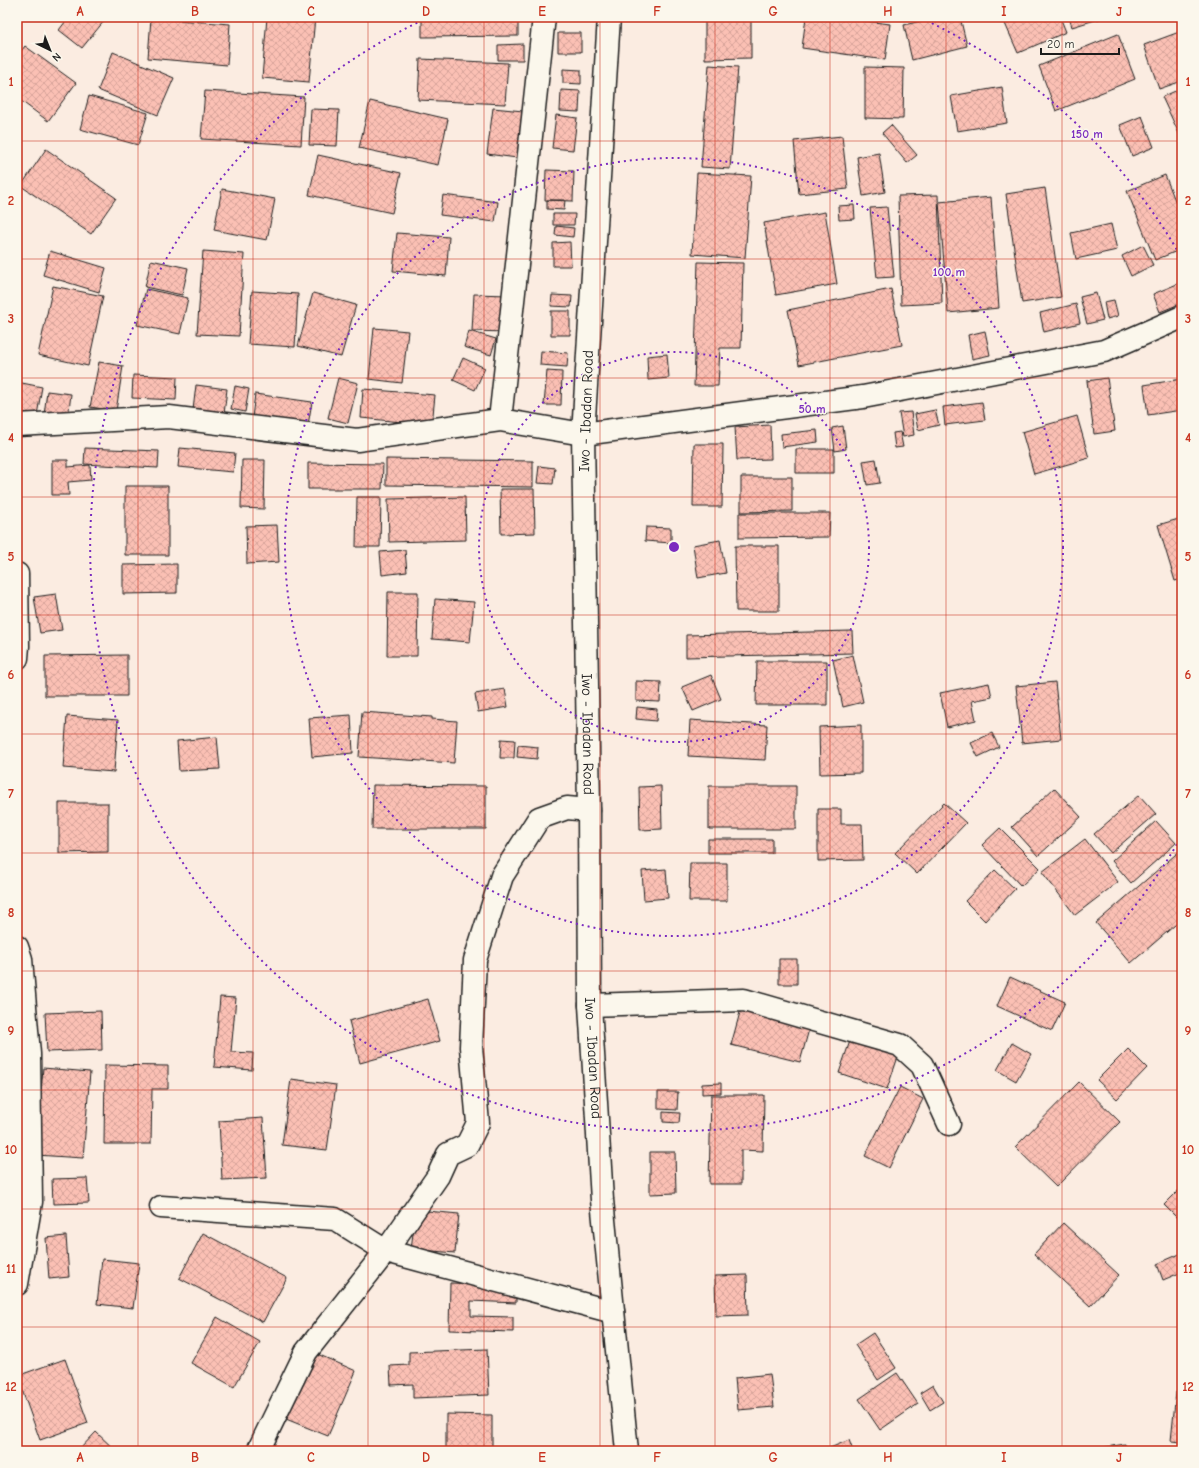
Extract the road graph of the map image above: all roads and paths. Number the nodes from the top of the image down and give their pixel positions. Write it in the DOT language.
graph roads {
  1 [pos="544,17"];
  2 [pos="608,17"];
  3 [pos="1182,318"];
  4 [pos="500,420"];
  5 [pos="17,425"];
  6 [pos="583,434"];
  7 [pos="17,574"];
  8 [pos="17,658"];
  9 [pos="589,810"];
  10 [pos="17,947"];
  11 [pos="590,1005"];
  12 [pos="949,1124"];
  13 [pos="161,1207"];
  14 [pos="386,1251"];
  15 [pos="17,1284"];
  16 [pos="614,1312"];
  17 [pos="258,1451"];
  18 [pos="627,1451"];
  1 -- 4 [label="street"];
  2 -- 6 [label="street, Iwo - Ibadan Road"];
  3 -- 6 [label="street"];
  4 -- 5 [label="street"];
  4 -- 6 [label="street"];
  6 -- 9 [label="street, Iwo - Ibadan Road"];
  7 -- 8 [label="street"];
  9 -- 11 [label="street, Iwo - Ibadan Road"];
  9 -- 14 [label="street"];
  10 -- 15 [label="street"];
  11 -- 12 [label="street"];
  11 -- 16 [label="street, Iwo - Ibadan Road"];
  13 -- 14 [label="street"];
  14 -- 16 [label="street"];
  14 -- 17 [label="street"];
  16 -- 18 [label="street, Iwo - Ibadan Road"];
}
